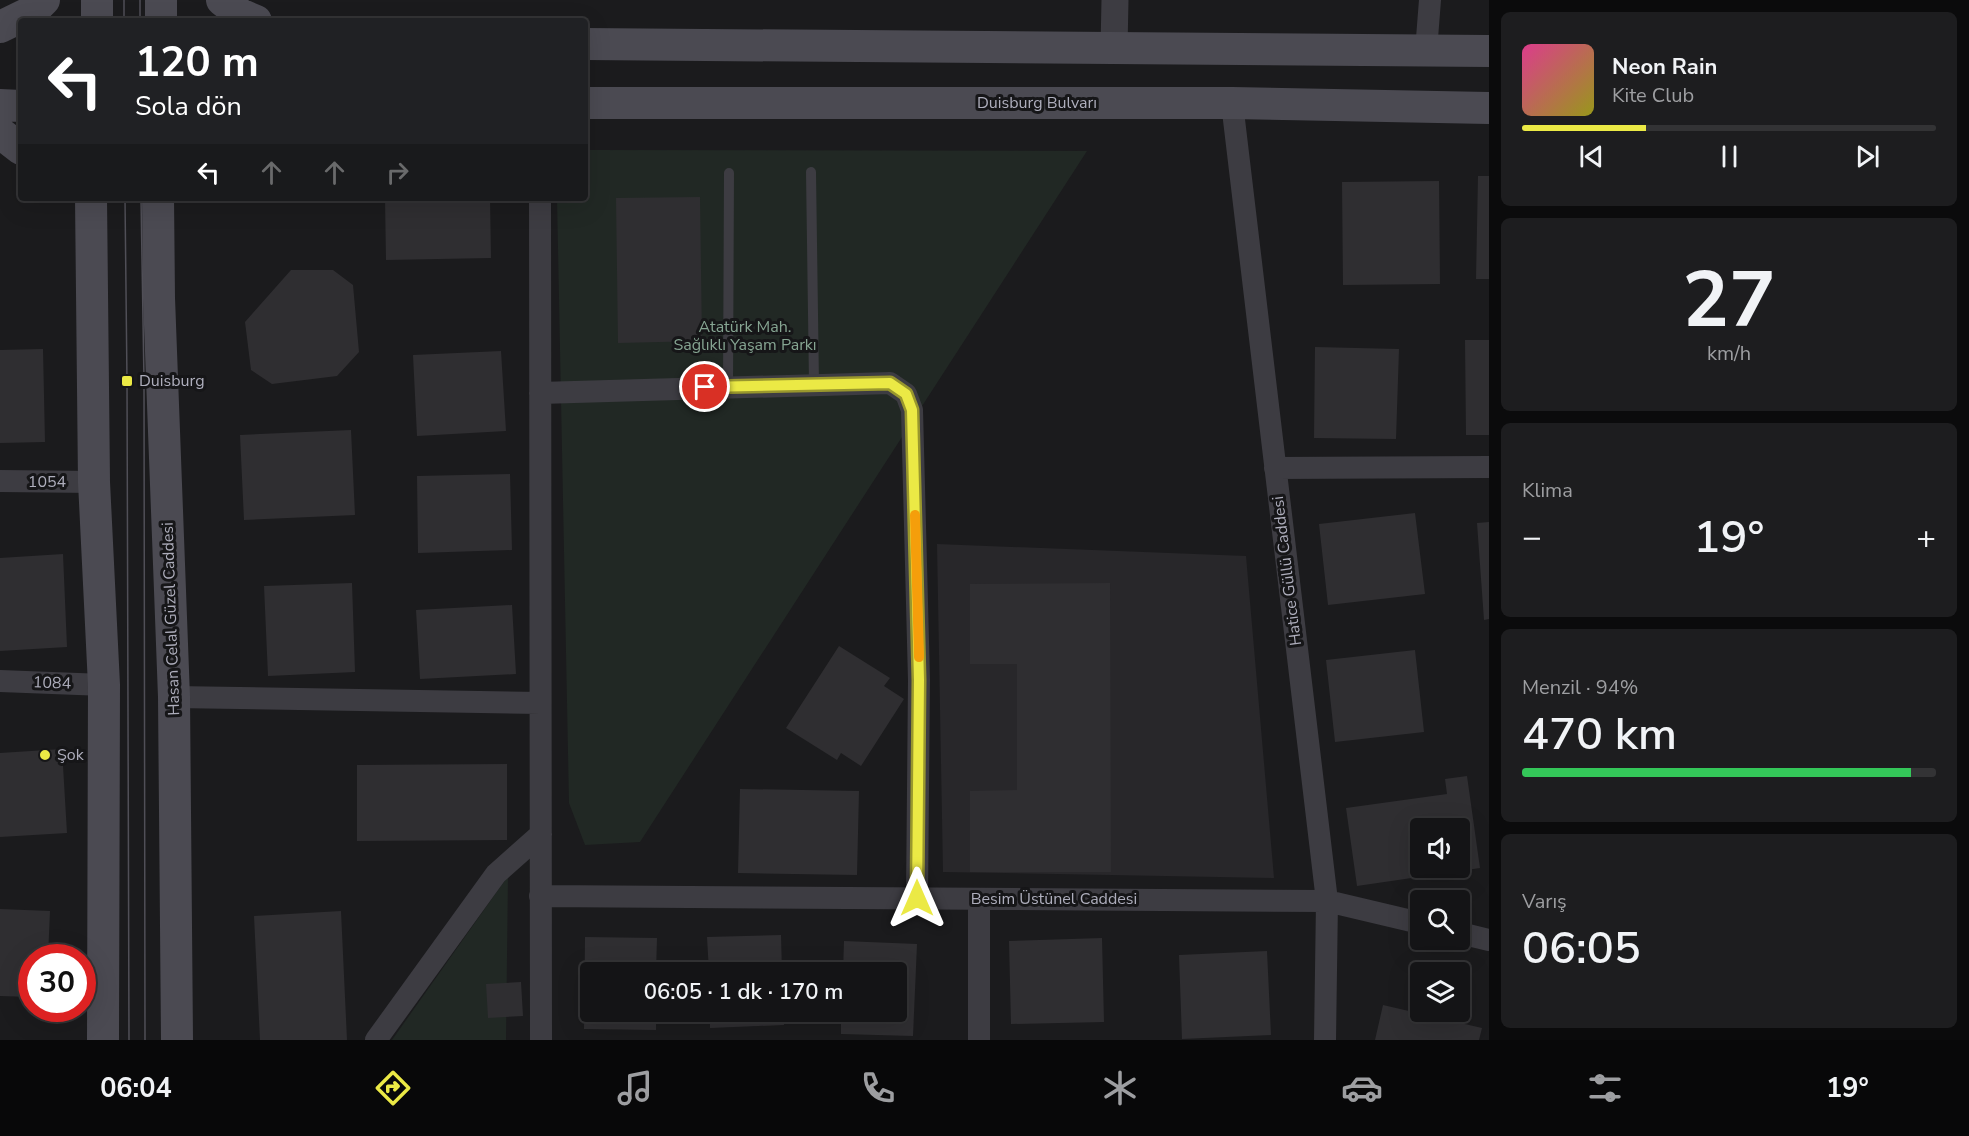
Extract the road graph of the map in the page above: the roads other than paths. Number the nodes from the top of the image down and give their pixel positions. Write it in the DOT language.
graph roads {
  1 [pos="44,0"];
  2 [pos="97,0"];
  3 [pos="161,0"];
  4 [pos="222,0"];
  5 [pos="1115,0"];
  6 [pos="1430,0"];
  7 [pos="18,18"];
  8 [pos="19,18"];
  9 [pos="97,18"];
  10 [pos="161,18"];
  11 [pos="249,18"];
  12 [pos="0,27"];
  13 [pos="18,43"];
  14 [pos="0,44"];
  15 [pos="588,44"];
  16 [pos="1114,48"];
  17 [pos="1426,51"];
  18 [pos="1489,51"];
  19 [pos="588,103"];
  20 [pos="1232,103"];
  21 [pos="0,105"];
  22 [pos="18,106"];
  23 [pos="1489,108"];
  24 [pos="0,133"];
  25 [pos="18,147"];
  26 [pos="812,171"];
  27 [pos="729,173"];
  28 [pos="70,201"];
  29 [pos="540,201"];
  30 [pos="160,206"];
  31 [pos="90,212"];
  32 [pos="814,384"];
  33 [pos="728,387"];
  34 [pos="540,393"];
  35 [pos="1489,467"];
  36 [pos="1275,468"];
  37 [pos="0,481"];
  38 [pos="94,482"];
  39 [pos="0,681"];
  40 [pos="104,685"];
  41 [pos="174,697"];
  42 [pos="540,703"];
  43 [pos="541,834"];
  44 [pos="540,896"];
  45 [pos="917,898"];
  46 [pos="979,899"];
  47 [pos="1327,901"];
  48 [pos="1410,921"];
  49 [pos="1470,935"];
  50 [pos="1489,940"];
  51 [pos="103,1040"];
  52 [pos="177,1040"];
  53 [pos="376,1040"];
  54 [pos="541,1040"];
  55 [pos="979,1040"];
  56 [pos="1325,1040"];
  1 -- 8 [label="main road"];
  2 -- 9 [label="main road"];
  3 -- 10 [label="main road"];
  4 -- 11 [label="main road"];
  5 -- 16 [label="street"];
  6 -- 17 [label="street"];
  7 -- 12 [label="main road"];
  13 -- 14 [label="main road"];
  15 -- 16 [label="main road"];
  16 -- 17 [label="main road"];
  17 -- 18 [label="main road"];
  19 -- 20 [label="main road, Duisburg Bulvarı"];
  20 -- 23 [label="main road, Duisburg Bulvarı"];
  20 -- 36 [label="street, Hatice Güllü Caddesi"];
  21 -- 22 [label="main road"];
  24 -- 25 [label="main road"];
  26 -- 32 [label="lane"];
  27 -- 33 [label="lane"];
  28 -- 31 [label="main road"];
  29 -- 34 [label="street"];
  30 -- 41 [label="main road, Hasan Celal Güzel Caddesi"];
  31 -- 38 [label="main road"];
  32 -- 33 [label="street"];
  32 -- 45 [label="street"];
  33 -- 34 [label="street"];
  34 -- 42 [label="street"];
  35 -- 36 [label="street"];
  36 -- 47 [label="street, Hatice Güllü Caddesi"];
  37 -- 38 [label="street, 1054"];
  38 -- 40 [label="main road"];
  39 -- 40 [label="street, 1084"];
  40 -- 51 [label="main road"];
  41 -- 42 [label="street"];
  41 -- 52 [label="main road, Hasan Celal Güzel Caddesi"];
  42 -- 43 [label="street"];
  43 -- 44 [label="street"];
  43 -- 53 [label="street"];
  44 -- 45 [label="street, Besim Üstünel Caddesi"];
  44 -- 54 [label="street"];
  45 -- 46 [label="street, Besim Üstünel Caddesi"];
  46 -- 47 [label="street, Besim Üstünel Caddesi"];
  46 -- 55 [label="street"];
  47 -- 48 [label="street, Besim Üstünel Caddesi"];
  47 -- 56 [label="street, Hatice Güllü Caddesi"];
  49 -- 50 [label="street"];
}
